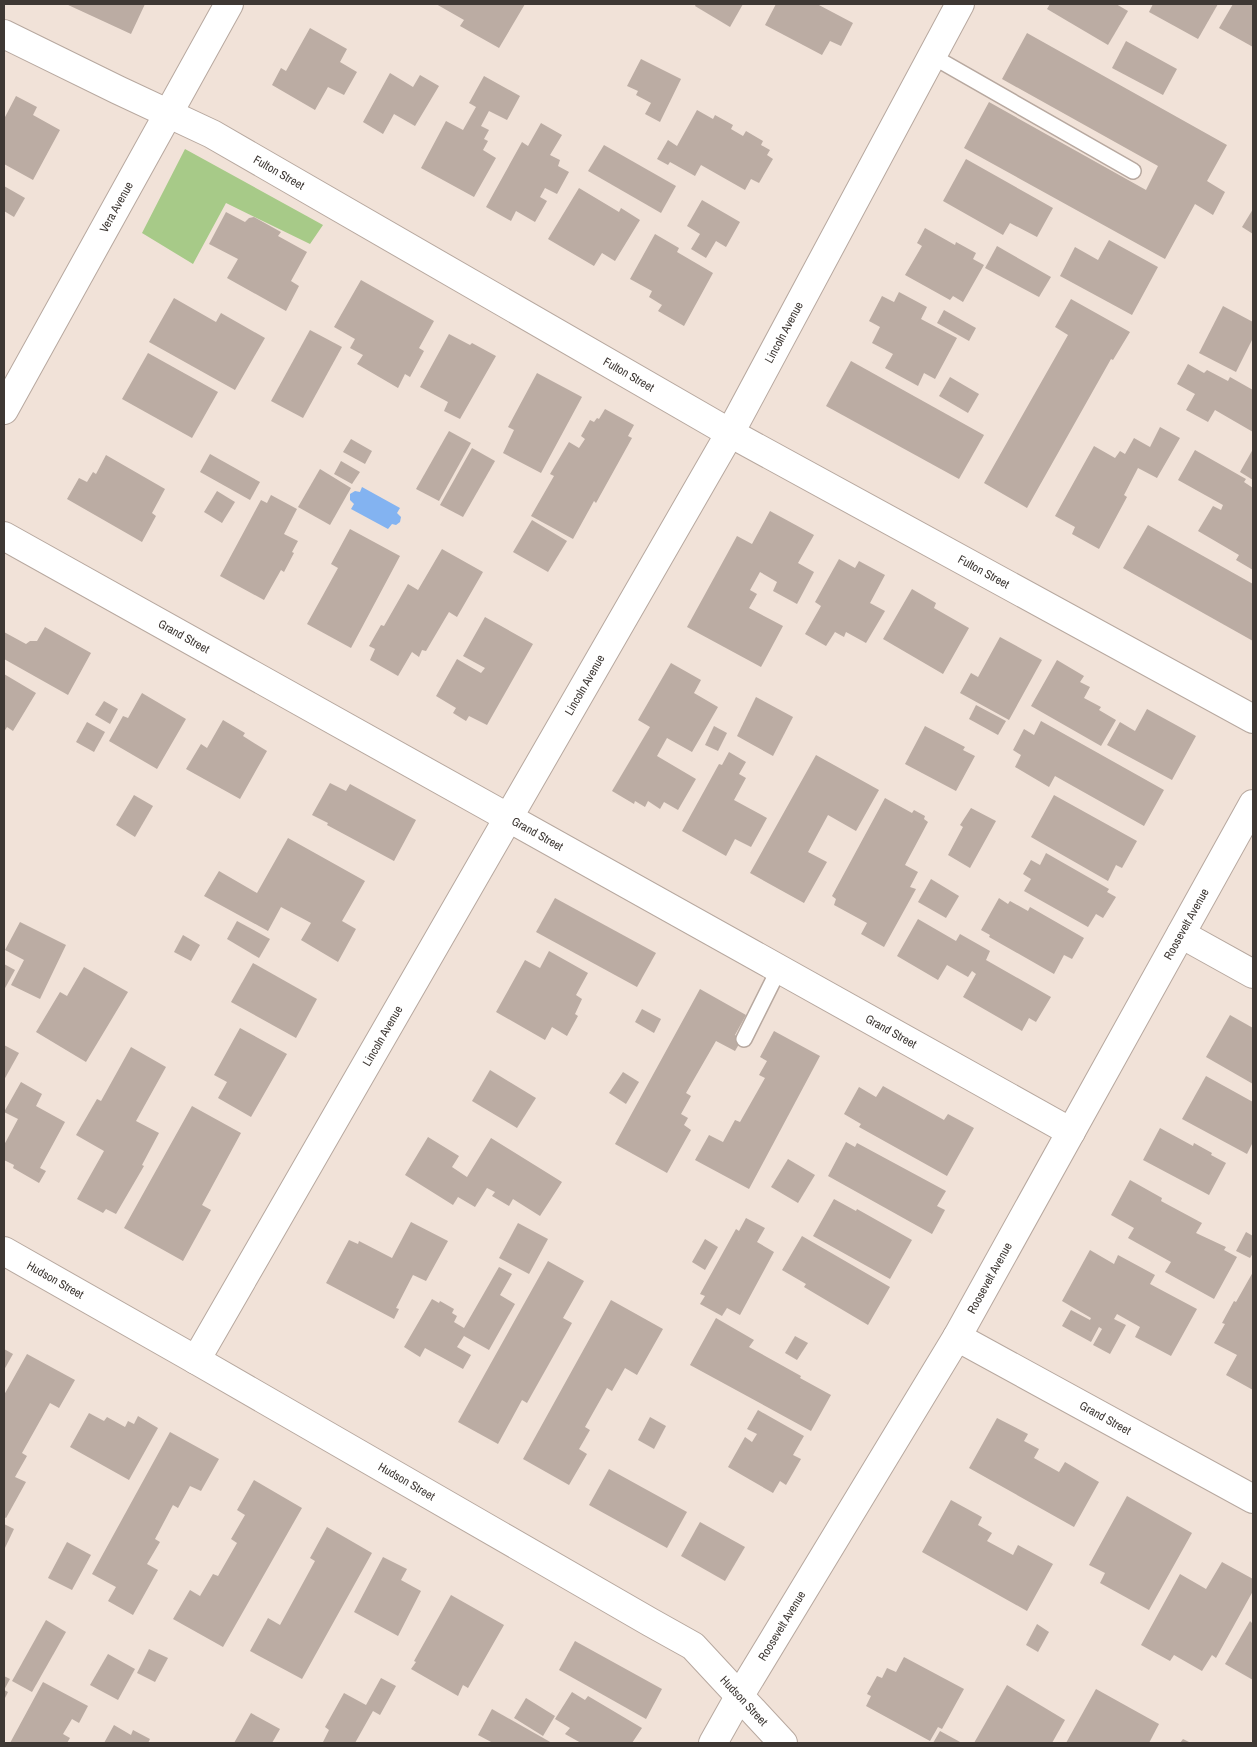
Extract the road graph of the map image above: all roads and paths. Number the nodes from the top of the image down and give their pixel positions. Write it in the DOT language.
graph roads {
  1 [pos="229,4"];
  2 [pos="960,4"];
  3 [pos="4,34"];
  4 [pos="932,56"];
  5 [pos="168,113"];
  6 [pos="1133,171"];
  7 [pos="4,410"];
  8 [pos="730,433"];
  9 [pos="4,536"];
  10 [pos="1253,718"];
  11 [pos="1253,804"];
  12 [pos="509,818"];
  13 [pos="1181,934"];
  14 [pos="779,969"];
  15 [pos="1253,974"];
  16 [pos="744,1039"];
  17 [pos="1071,1132"];
  18 [pos="4,1251"];
  19 [pos="957,1337"];
  20 [pos="196,1360"];
  21 [pos="1253,1499"];
  22 [pos="740,1695"];
  23 [pos="713,1743"];
  24 [pos="783,1743"];
  1 -- 5 [label="street, Vera Avenue"];
  2 -- 4 [label="street, Lincoln Avenue"];
  3 -- 5 [label="street, Fulton Street"];
  4 -- 6 [label="lane"];
  4 -- 8 [label="street, Lincoln Avenue"];
  5 -- 7 [label="street, Vera Avenue"];
  5 -- 8 [label="street, Fulton Street"];
  8 -- 10 [label="street, Fulton Street"];
  8 -- 12 [label="street, Lincoln Avenue"];
  9 -- 12 [label="street, Grand Street"];
  11 -- 13 [label="street, Roosevelt Avenue"];
  12 -- 14 [label="street, Grand Street"];
  12 -- 20 [label="street, Lincoln Avenue"];
  13 -- 15 [label="street"];
  13 -- 17 [label="street, Roosevelt Avenue"];
  14 -- 16 [label="lane"];
  14 -- 17 [label="street, Grand Street"];
  17 -- 19 [label="street, Roosevelt Avenue"];
  18 -- 20 [label="street, Hudson Street"];
  19 -- 21 [label="street, Grand Street"];
  19 -- 22 [label="street, Roosevelt Avenue"];
  20 -- 22 [label="street, Hudson Street"];
  22 -- 23 [label="street, Roosevelt Avenue"];
  22 -- 24 [label="street, Hudson Street"];
}
